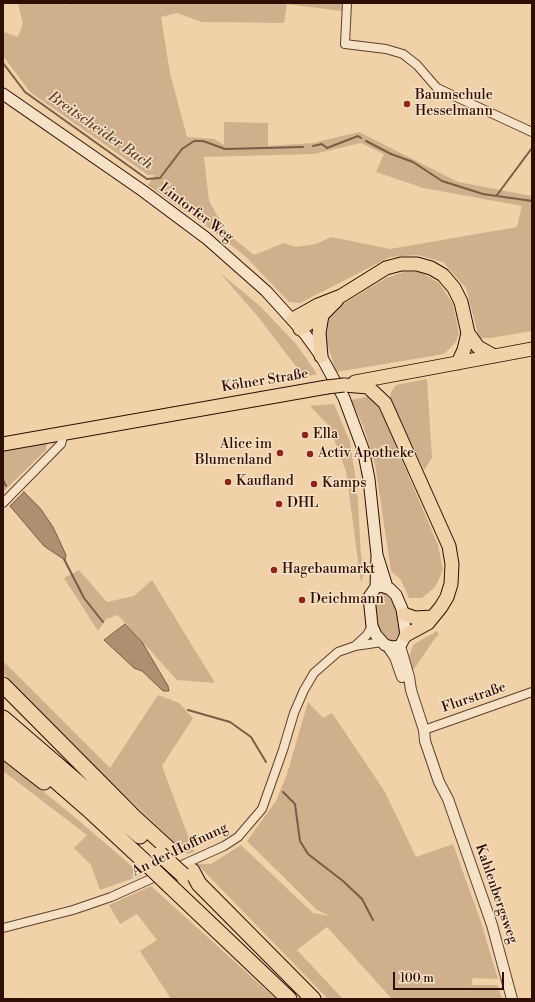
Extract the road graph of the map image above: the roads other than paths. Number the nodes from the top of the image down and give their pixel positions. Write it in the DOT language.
graph roads {
  1 [pos="347,3"];
  2 [pos="3,94"];
  3 [pos="532,132"];
  4 [pos="341,296"];
  5 [pos="322,315"];
  6 [pos="297,324"];
  7 [pos="468,333"];
  8 [pos="532,349"];
  9 [pos="321,356"];
  10 [pos="494,356"];
  11 [pos="458,363"];
  12 [pos="391,376"];
  13 [pos="344,385"];
  14 [pos="385,403"];
  15 [pos="64,433"];
  16 [pos="3,444"];
  17 [pos="3,503"];
  18 [pos="381,587"];
  19 [pos="404,614"];
  20 [pos="433,617"];
  21 [pos="372,626"];
  22 [pos="403,640"];
  23 [pos="385,645"];
  24 [pos="355,646"];
  25 [pos="3,685"];
  26 [pos="411,690"];
  27 [pos="532,692"];
  28 [pos="3,707"];
  29 [pos="3,718"];
  30 [pos="424,730"];
  31 [pos="3,735"];
  32 [pos="3,750"];
  33 [pos="134,817"];
  34 [pos="165,852"];
  35 [pos="144,861"];
  36 [pos="3,928"];
  37 [pos="289,999"];
  38 [pos="313,999"];
  39 [pos="512,999"];
  1 -- 3 [label="street"];
  2 -- 6 [label="main road, Lintorfer Weg"];
  4 -- 5 [label="main road"];
  4 -- 6 [label="main road"];
  4 -- 7 [label="main road"];
  5 -- 6 [label="main road"];
  5 -- 9 [label="main road"];
  6 -- 9 [label="main road, Kahlenbergsweg"];
  7 -- 10 [label="main road"];
  7 -- 11 [label="main road"];
  8 -- 10 [label="main road, Kölner Straße"];
  9 -- 18 [label="main road, Kahlenbergsweg"];
  10 -- 11 [label="main road, Kölner Straße"];
  11 -- 12 [label="main road, Kölner Straße"];
  12 -- 13 [label="main road, Kölner Straße"];
  12 -- 14 [label="main road"];
  13 -- 14 [label="main road"];
  13 -- 15 [label="main road, Kölner Straße, bridge"];
  14 -- 20 [label="main road"];
  15 -- 16 [label="main road, Kölner Straße"];
  15 -- 17 [label="street"];
  18 -- 19 [label="main road, Kahlenbergsweg"];
  18 -- 21 [label="main road, Kahlenbergsweg"];
  19 -- 20 [label="main road"];
  19 -- 22 [label="main road, Kahlenbergsweg"];
  20 -- 22 [label="main road"];
  21 -- 23 [label="main road, Kahlenbergsweg"];
  21 -- 24 [label="street, An der Hoffnung"];
  22 -- 23 [label="main road"];
  22 -- 26 [label="street, Kahlenbergsweg"];
  23 -- 24 [label="street, An der Hoffnung"];
  23 -- 26 [label="street, Kahlenbergsweg"];
  24 -- 36 [label="street, An der Hoffnung"];
  25 -- 33 [label="highway"];
  26 -- 30 [label="street, Kahlenbergsweg"];
  27 -- 30 [label="street, Flurstraße"];
  28 -- 33 [label="highway"];
  29 -- 34 [label="highway"];
  30 -- 39 [label="street, Kahlenbergsweg"];
  31 -- 35 [label="highway"];
  32 -- 35 [label="highway"];
  33 -- 34 [label="highway"];
  34 -- 38 [label="highway, bridge"];
  35 -- 37 [label="highway, bridge"];
}
